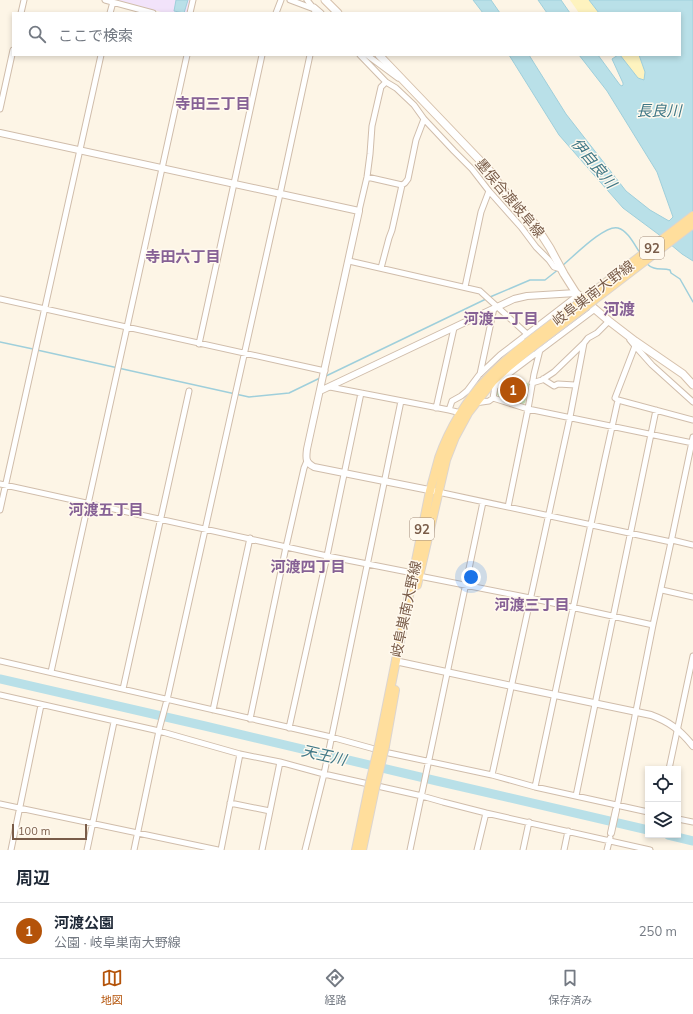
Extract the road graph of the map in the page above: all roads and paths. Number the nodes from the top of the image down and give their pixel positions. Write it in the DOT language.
graph roads {
  1 [pos="24,0"];
  2 [pos="105,0"];
  3 [pos="193,0"];
  4 [pos="281,0"];
  5 [pos="290,0"];
  6 [pos="301,0"];
  7 [pos="307,0"];
  8 [pos="324,0"];
  9 [pos="113,2"];
  10 [pos="313,9"];
  11 [pos="21,12"];
  12 [pos="110,12"];
  13 [pos="149,12"];
  14 [pos="190,12"];
  15 [pos="276,12"];
  16 [pos="337,12"];
  17 [pos="12,55"];
  18 [pos="101,56"];
  19 [pos="187,56"];
  20 [pos="262,56"];
  21 [pos="310,56"];
  22 [pos="361,56"];
  23 [pos="368,56"];
  24 [pos="380,56"];
  25 [pos="386,82"];
  26 [pos="406,83"];
  27 [pos="0,110"];
  28 [pos="424,119"];
  29 [pos="0,132"];
  30 [pos="80,150"];
  31 [pos="162,168"];
  32 [pos="367,178"];
  33 [pos="235,184"];
  34 [pos="402,185"];
  35 [pos="490,191"];
  36 [pos="280,194"];
  37 [pos="359,211"];
  38 [pos="693,216"];
  39 [pos="693,224"];
  40 [pos="349,261"];
  41 [pos="381,268"];
  42 [pos="561,269"];
  43 [pos="612,282"];
  44 [pos="465,287"];
  45 [pos="577,294"];
  46 [pos="0,299"];
  47 [pos="494,306"];
  48 [pos="45,309"];
  49 [pos="595,309"];
  50 [pos="609,321"];
  51 [pos="127,327"];
  52 [pos="454,328"];
  53 [pos="618,328"];
  54 [pos="527,334"];
  55 [pos="584,343"];
  56 [pos="199,344"];
  57 [pos="529,346"];
  58 [pos="635,346"];
  59 [pos="540,350"];
  60 [pos="245,353"];
  61 [pos="324,372"];
  62 [pos="480,375"];
  63 [pos="543,379"];
  64 [pos="532,383"];
  65 [pos="575,385"];
  66 [pos="693,385"];
  67 [pos="330,387"];
  68 [pos="321,388"];
  69 [pos="189,391"];
  70 [pos="483,392"];
  71 [pos="361,393"];
  72 [pos="491,399"];
  73 [pos="618,400"];
  74 [pos="401,401"];
  75 [pos="693,402"];
  76 [pos="475,403"];
  77 [pos="436,408"];
  78 [pos="528,409"];
  79 [pos="448,410"];
  80 [pos="656,410"];
  81 [pos="461,413"];
  82 [pos="570,417"];
  83 [pos="693,420"];
  84 [pos="612,426"];
  85 [pos="651,434"];
  86 [pos="693,441"];
  87 [pos="307,461"];
  88 [pos="344,473"];
  89 [pos="384,482"];
  90 [pos="3,484"];
  91 [pos="434,491"];
  92 [pos="483,502"];
  93 [pos="88,503"];
  94 [pos="508,507"];
  95 [pos="0,510"];
  96 [pos="548,516"];
  97 [pos="160,519"];
  98 [pos="591,525"];
  99 [pos="205,529"];
  100 [pos="630,534"];
  101 [pos="250,538"];
  102 [pos="672,541"];
  103 [pos="693,546"];
  104 [pos="286,547"];
  105 [pos="327,556"];
  106 [pos="368,564"];
  107 [pos="416,574"];
  108 [pos="466,585"];
  109 [pos="662,590"];
  110 [pos="693,597"];
  111 [pos="530,598"];
  112 [pos="573,608"];
  113 [pos="613,616"];
  114 [pos="653,625"];
  115 [pos="693,656"];
  116 [pos="0,661"];
  117 [pos="398,661"];
  118 [pos="51,672"];
  119 [pos="448,672"];
  120 [pos="512,686"];
  121 [pos="122,689"];
  122 [pos="0,695"];
  123 [pos="555,695"];
  124 [pos="166,702"];
  125 [pos="595,703"];
  126 [pos="41,705"];
  127 [pos="213,710"];
  128 [pos="636,712"];
  129 [pos="250,719"];
  130 [pos="114,722"];
  131 [pos="289,728"];
  132 [pos="159,729"];
  133 [pos="678,729"];
  134 [pos="331,740"];
  135 [pos="693,746"];
  136 [pos="240,754"];
  137 [pos="280,762"];
  138 [pos="428,764"];
  139 [pos="670,766"];
  140 [pos="324,774"];
  141 [pos="492,775"];
  142 [pos="372,787"];
  143 [pos="535,787"];
  144 [pos="422,796"];
  145 [pos="576,796"];
  146 [pos="230,803"];
  147 [pos="0,804"];
  148 [pos="617,807"];
  149 [pos="20,809"];
  150 [pos="270,811"];
  151 [pos="645,812"];
  152 [pos="486,813"];
  153 [pos="681,820"];
  154 [pos="529,822"];
  155 [pos="693,822"];
  156 [pos="93,824"];
  157 [pos="568,832"];
  158 [pos="611,833"];
  159 [pos="138,834"];
  160 [pos="610,840"];
  161 [pos="11,850"];
  162 [pos="87,850"];
  163 [pos="134,850"];
  164 [pos="218,850"];
  165 [pos="221,850"];
  166 [pos="262,850"];
  167 [pos="305,850"];
  168 [pos="356,850"];
  169 [pos="362,850"];
  170 [pos="410,850"];
  171 [pos="477,850"];
  172 [pos="523,850"];
  173 [pos="564,850"];
  174 [pos="607,850"];
  175 [pos="650,850"];
  1 -- 11 [label="street"];
  2 -- 9 [label="street"];
  3 -- 14 [label="street"];
  4 -- 15 [label="street"];
  5 -- 10 [label="street"];
  6 -- 10 [label="street"];
  7 -- 10 [label="street"];
  8 -- 16 [label="main road"];
  9 -- 12 [label="street"];
  9 -- 13 [label="street"];
  17 -- 27 [label="street"];
  18 -- 30 [label="street"];
  19 -- 31 [label="street"];
  20 -- 33 [label="street"];
  21 -- 36 [label="street"];
  22 -- 25 [label="street"];
  23 -- 26 [label="street"];
  24 -- 26 [label="main road, 墨俣合渡岐阜線"];
  25 -- 28 [label="street"];
  25 -- 32 [label="street"];
  26 -- 42 [label="main road, 墨俣合渡岐阜線"];
  28 -- 34 [label="street"];
  28 -- 35 [label="street"];
  29 -- 30 [label="street"];
  30 -- 31 [label="street"];
  30 -- 48 [label="street"];
  31 -- 33 [label="street"];
  31 -- 51 [label="street"];
  32 -- 34 [label="street"];
  32 -- 37 [label="street"];
  33 -- 36 [label="street"];
  33 -- 56 [label="street"];
  34 -- 41 [label="street"];
  35 -- 42 [label="street"];
  35 -- 44 [label="street"];
  36 -- 37 [label="street"];
  36 -- 60 [label="street"];
  37 -- 40 [label="street"];
  38 -- 43 [label="main road, 岐阜巣南大野線 / 92"];
  39 -- 43 [label="main road, 岐阜巣南大野線 / 92"];
  40 -- 41 [label="street"];
  40 -- 61 [label="street"];
  41 -- 44 [label="street"];
  42 -- 45 [label="main road, 墨俣合渡岐阜線"];
  43 -- 57 [label="main road, 岐阜巣南大野線 / 92, bridge"];
  44 -- 47 [label="street"];
  45 -- 47 [label="street"];
  45 -- 49 [label="main road, 墨俣合渡岐阜線"];
  45 -- 54 [label="street"];
  46 -- 48 [label="street"];
  47 -- 52 [label="street"];
  47 -- 54 [label="street"];
  47 -- 62 [label="street"];
  48 -- 51 [label="street"];
  48 -- 90 [label="street"];
  49 -- 50 [label="main road, 墨俣合渡岐阜線"];
  49 -- 59 [label="street"];
  50 -- 53 [label="main road, 墨俣合渡岐阜線"];
  50 -- 55 [label="street"];
  51 -- 56 [label="street"];
  51 -- 93 [label="street"];
  52 -- 67 [label="street"];
  52 -- 77 [label="street"];
  53 -- 58 [label="street"];
  53 -- 66 [label="main road, 墨俣合渡岐阜線"];
  54 -- 59 [label="street"];
  54 -- 62 [label="street"];
  55 -- 63 [label="street"];
  55 -- 65 [label="street"];
  56 -- 60 [label="street"];
  57 -- 70 [label="main road, 岐阜巣南大野線 / 92"];
  57 -- 81 [label="main road, 岐阜巣南大野線 / 92"];
  58 -- 73 [label="street"];
  58 -- 75 [label="street"];
  59 -- 64 [label="street"];
  59 -- 72 [label="street"];
  60 -- 61 [label="street"];
  60 -- 99 [label="street"];
  61 -- 68 [label="street"];
  62 -- 79 [label="street"];
  63 -- 64 [label="street"];
  63 -- 65 [label="street"];
  64 -- 78 [label="street"];
  65 -- 82 [label="street"];
  67 -- 68 [label="street"];
  67 -- 71 [label="street"];
  68 -- 87 [label="street"];
  69 -- 97 [label="street"];
  70 -- 72 [label="street"];
  70 -- 76 [label="main road, 岐阜巣南大野線 / 92"];
  71 -- 74 [label="street"];
  71 -- 88 [label="street"];
  72 -- 76 [label="street"];
  72 -- 78 [label="street"];
  73 -- 80 [label="street"];
  73 -- 84 [label="street"];
  74 -- 77 [label="street"];
  74 -- 89 [label="street"];
  76 -- 91 [label="main road, 岐阜巣南大野線 / 92"];
  77 -- 79 [label="street"];
  78 -- 82 [label="street"];
  78 -- 94 [label="street"];
  79 -- 81 [label="street"];
  80 -- 83 [label="street"];
  80 -- 85 [label="street"];
  81 -- 91 [label="main road, 岐阜巣南大野線 / 92"];
  82 -- 84 [label="street"];
  82 -- 96 [label="street"];
  84 -- 85 [label="street"];
  84 -- 98 [label="street"];
  85 -- 86 [label="street"];
  85 -- 100 [label="street"];
  86 -- 102 [label="street"];
  87 -- 88 [label="street"];
  87 -- 104 [label="street"];
  88 -- 89 [label="street"];
  88 -- 105 [label="street"];
  89 -- 91 [label="street"];
  89 -- 106 [label="street"];
  90 -- 93 [label="street"];
  90 -- 95 [label="street"];
  91 -- 92 [label="street"];
  91 -- 107 [label="main road, 岐阜巣南大野線 / 92"];
  92 -- 94 [label="street"];
  92 -- 108 [label="street"];
  93 -- 97 [label="street"];
  93 -- 118 [label="street"];
  94 -- 96 [label="street"];
  96 -- 98 [label="street"];
  96 -- 111 [label="street"];
  97 -- 99 [label="street"];
  97 -- 121 [label="street"];
  98 -- 100 [label="street"];
  98 -- 112 [label="street"];
  99 -- 101 [label="street"];
  99 -- 124 [label="street"];
  100 -- 102 [label="street"];
  100 -- 113 [label="street"];
  101 -- 104 [label="street"];
  101 -- 127 [label="street"];
  102 -- 103 [label="street"];
  102 -- 109 [label="street"];
  104 -- 105 [label="street"];
  104 -- 129 [label="street"];
  105 -- 106 [label="street"];
  105 -- 131 [label="street"];
  106 -- 107 [label="street"];
  106 -- 134 [label="street"];
  107 -- 108 [label="street"];
  107 -- 117 [label="main road, 岐阜巣南大野線 / 92"];
  108 -- 111 [label="street"];
  108 -- 119 [label="street"];
  109 -- 110 [label="street"];
  109 -- 114 [label="street"];
  111 -- 112 [label="street"];
  111 -- 120 [label="street"];
  112 -- 113 [label="street"];
  112 -- 123 [label="street"];
  113 -- 114 [label="street"];
  113 -- 125 [label="street"];
  114 -- 128 [label="street"];
  115 -- 133 [label="street"];
  116 -- 118 [label="street"];
  117 -- 119 [label="street"];
  117 -- 142 [label="main road, 岐阜巣南大野線 / 92, bridge"];
  118 -- 121 [label="street"];
  119 -- 120 [label="street"];
  119 -- 138 [label="street"];
  120 -- 123 [label="street"];
  120 -- 141 [label="street"];
  121 -- 124 [label="street"];
  122 -- 126 [label="street"];
  123 -- 125 [label="street"];
  123 -- 143 [label="street"];
  124 -- 127 [label="street"];
  124 -- 132 [label="street"];
  125 -- 128 [label="street"];
  125 -- 145 [label="street"];
  126 -- 130 [label="street"];
  126 -- 149 [label="street"];
  127 -- 129 [label="street"];
  128 -- 133 [label="street"];
  128 -- 148 [label="street"];
  129 -- 131 [label="street"];
  130 -- 132 [label="street"];
  130 -- 156 [label="street"];
  131 -- 134 [label="street"];
  132 -- 136 [label="street"];
  132 -- 159 [label="street"];
  133 -- 135 [label="street"];
  133 -- 139 [label="street"];
  134 -- 138 [label="street"];
  134 -- 140 [label="street"];
  136 -- 137 [label="street"];
  136 -- 146 [label="street"];
  137 -- 140 [label="street"];
  137 -- 150 [label="street"];
  138 -- 141 [label="street"];
  138 -- 144 [label="street"];
  140 -- 144 [label="street"];
  140 -- 167 [label="street"];
  141 -- 143 [label="street"];
  142 -- 168 [label="main road, 岐阜巣南大野線 / 92"];
  142 -- 169 [label="main road, 岐阜巣南大野線 / 92"];
  143 -- 145 [label="street"];
  144 -- 152 [label="street"];
  144 -- 170 [label="street"];
  145 -- 148 [label="street"];
  146 -- 150 [label="street"];
  146 -- 165 [label="street"];
  147 -- 149 [label="street"];
  148 -- 151 [label="street"];
  148 -- 158 [label="street"];
  149 -- 156 [label="street"];
  149 -- 161 [label="street"];
  150 -- 166 [label="street"];
  152 -- 154 [label="street"];
  152 -- 171 [label="street"];
  153 -- 155 [label="street"];
  154 -- 157 [label="street"];
  154 -- 172 [label="street"];
  156 -- 159 [label="street"];
  156 -- 162 [label="street"];
  157 -- 160 [label="street"];
  157 -- 173 [label="street"];
  158 -- 160 [label="street"];
  159 -- 163 [label="street"];
  159 -- 164 [label="street"];
  160 -- 174 [label="street"];
  160 -- 175 [label="street"];
}
